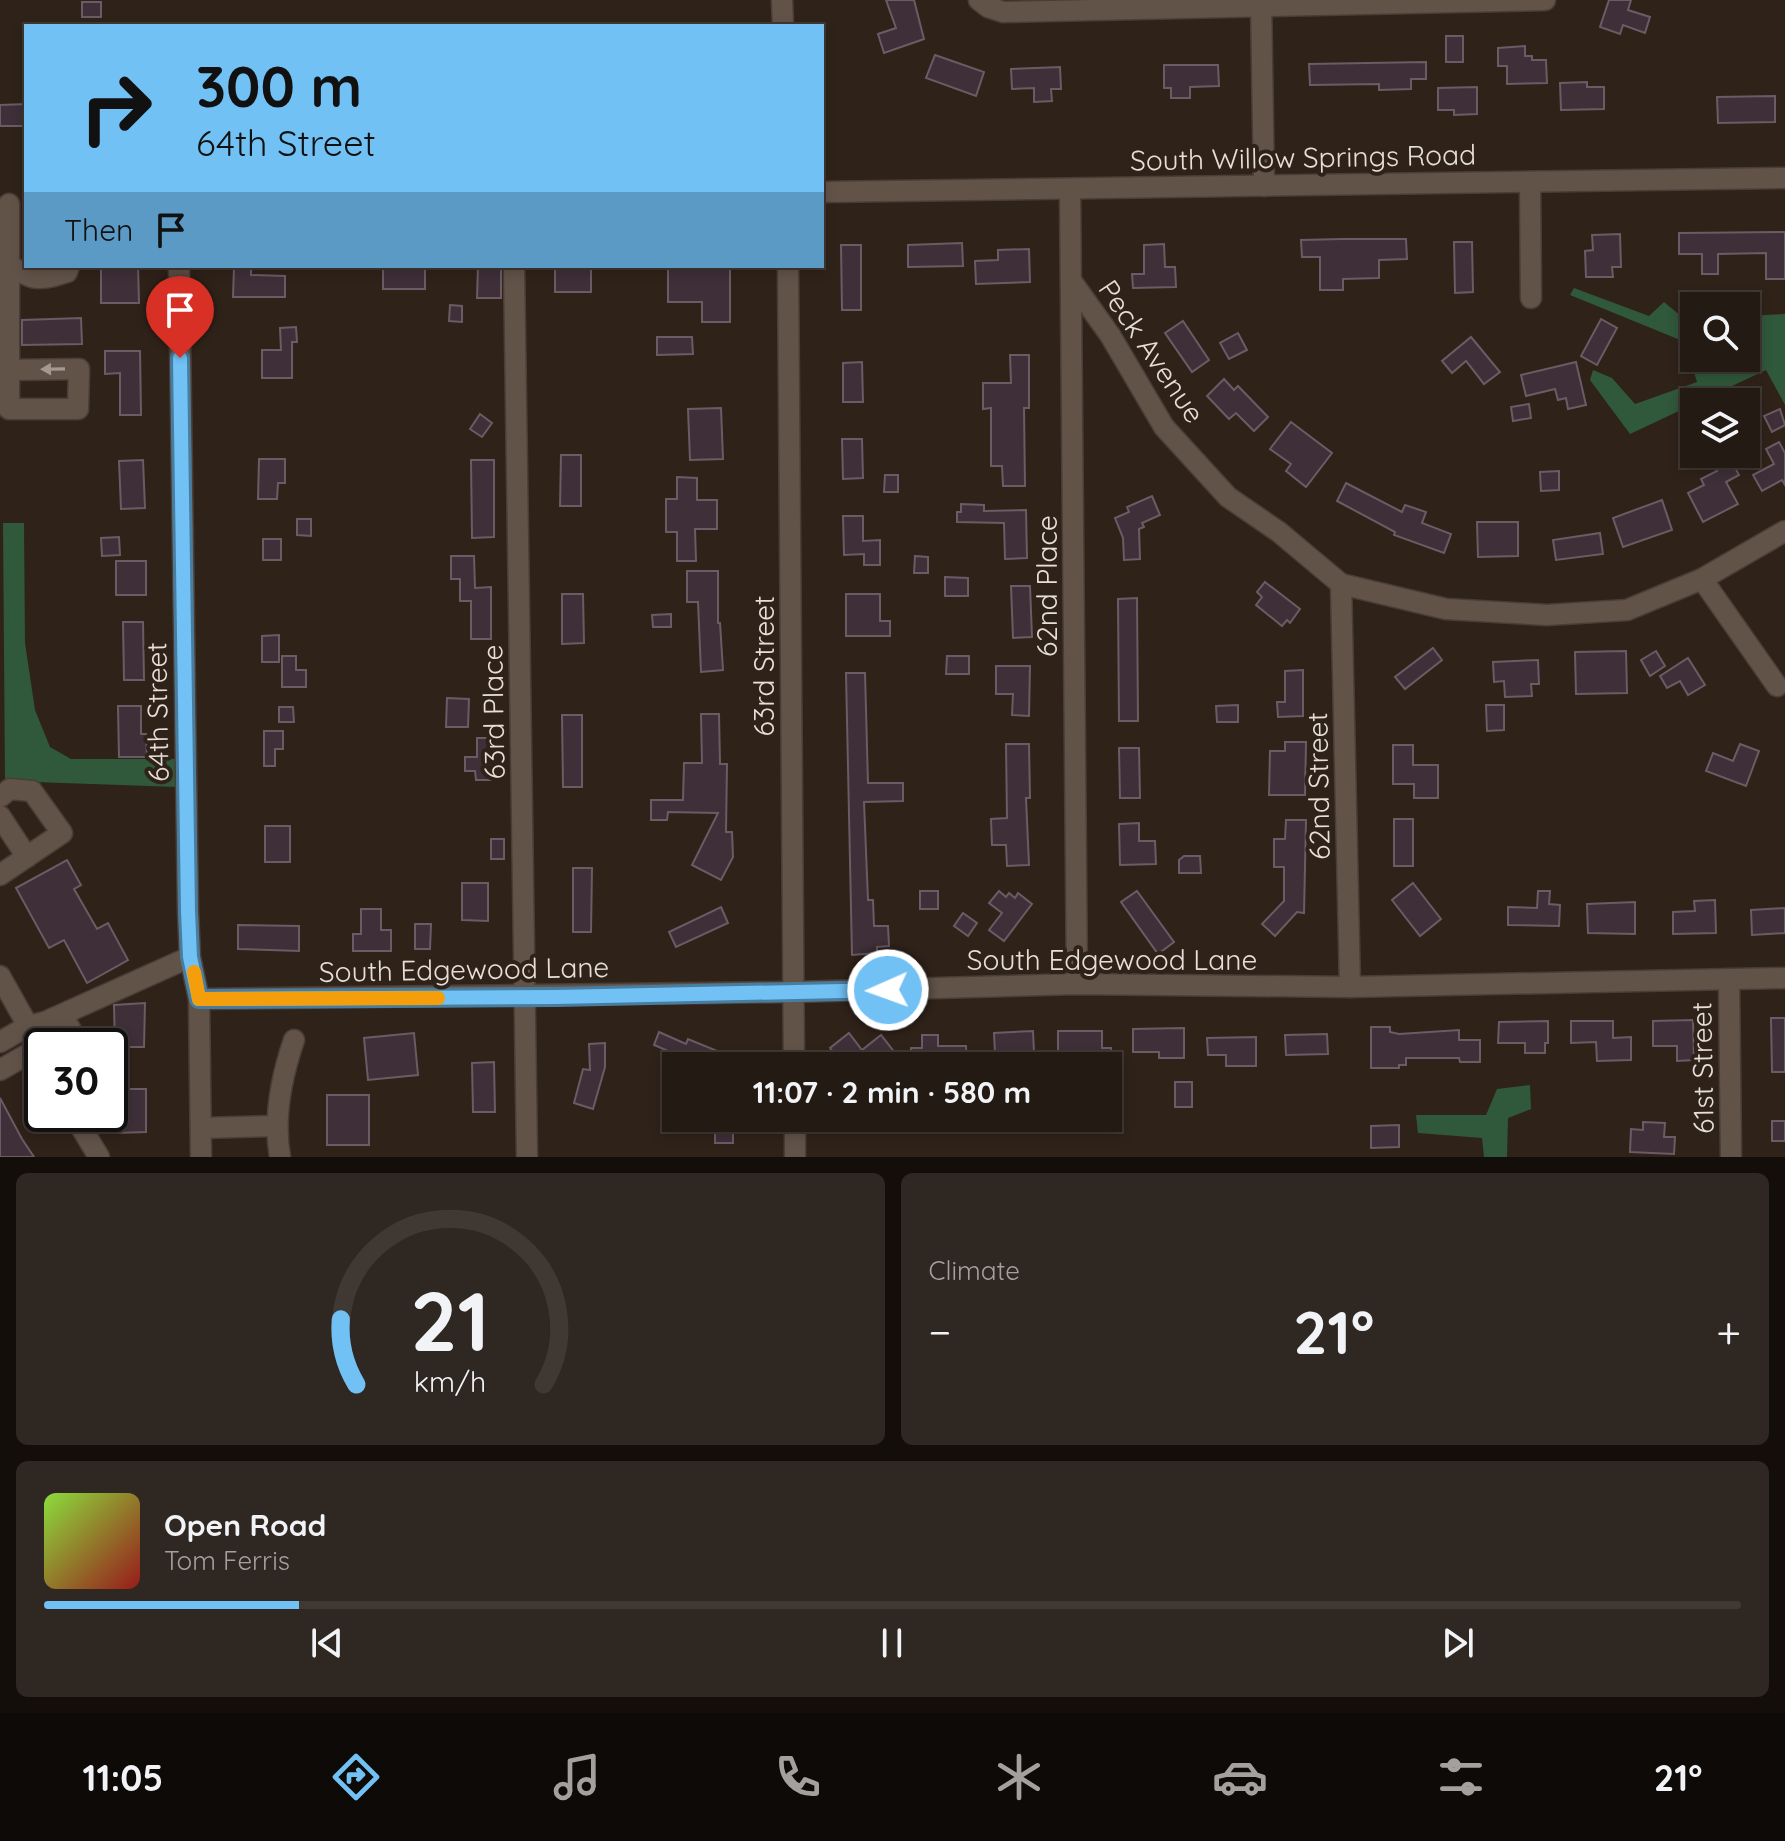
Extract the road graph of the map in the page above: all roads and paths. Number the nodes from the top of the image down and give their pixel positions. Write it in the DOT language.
graph roads {
  1 [pos="782,0"];
  2 [pos="979,0"];
  3 [pos="1544,0"];
  4 [pos="1261,4"];
  5 [pos="783,24"];
  6 [pos="1785,178"];
  7 [pos="1530,182"];
  8 [pos="1264,186"];
  9 [pos="1070,189"];
  10 [pos="824,192"];
  11 [pos="12,204"];
  12 [pos="8,264"];
  13 [pos="68,268"];
  14 [pos="179,268"];
  15 [pos="514,268"];
  16 [pos="788,268"];
  17 [pos="1072,282"];
  18 [pos="1531,298"];
  19 [pos="9,370"];
  20 [pos="1785,531"];
  21 [pos="1702,579"];
  22 [pos="1341,584"];
  23 [pos="1777,686"];
  24 [pos="0,797"];
  25 [pos="0,816"];
  26 [pos="27,857"];
  27 [pos="0,875"];
  28 [pos="190,957"];
  29 [pos="0,976"];
  30 [pos="1785,978"];
  31 [pos="1729,979"];
  32 [pos="1077,984"];
  33 [pos="1350,987"];
  34 [pos="793,992"];
  35 [pos="526,997"];
  36 [pos="199,999"];
  37 [pos="68,1025"];
  38 [pos="28,1026"];
  39 [pos="70,1028"];
  40 [pos="294,1040"];
  41 [pos="0,1042"];
  42 [pos="794,1052"];
  43 [pos="24,1061"];
  44 [pos="0,1070"];
  45 [pos="276,1126"];
  46 [pos="201,1128"];
  47 [pos="84,1132"];
  48 [pos="795,1132"];
  49 [pos="99,1157"];
  50 [pos="201,1157"];
  51 [pos="280,1157"];
  52 [pos="527,1157"];
  53 [pos="795,1157"];
  54 [pos="1731,1157"];
  1 -- 5 [label="street"];
  2 -- 4 [label="street"];
  3 -- 4 [label="street"];
  4 -- 8 [label="street"];
  6 -- 7 [label="street, South Willow Springs Road"];
  7 -- 8 [label="street, South Willow Springs Road"];
  7 -- 18 [label="street"];
  8 -- 9 [label="street, South Willow Springs Road"];
  9 -- 10 [label="street, South Willow Springs Road"];
  9 -- 17 [label="street, 62nd Place"];
  11 -- 12 [label="street"];
  12 -- 13 [label="street"];
  12 -- 19 [label="street"];
  14 -- 28 [label="street, 64th Street"];
  15 -- 35 [label="street, 63rd Place"];
  16 -- 34 [label="street, 63rd Street"];
  17 -- 22 [label="street, Peck Avenue"];
  17 -- 32 [label="street, 62nd Place"];
  19 -- 19 [label="street, one-way"];
  20 -- 21 [label="street, Peck Avenue"];
  21 -- 22 [label="street, Peck Avenue"];
  21 -- 23 [label="street"];
  22 -- 33 [label="street, 62nd Street"];
  24 -- 26 [label="street"];
  25 -- 26 [label="street"];
  26 -- 27 [label="street"];
  28 -- 36 [label="street, 64th Street"];
  28 -- 38 [label="street"];
  29 -- 38 [label="street"];
  30 -- 31 [label="street, South Edgewood Lane"];
  31 -- 33 [label="street, South Edgewood Lane"];
  31 -- 54 [label="street, 61st Street"];
  32 -- 33 [label="street, South Edgewood Lane"];
  32 -- 34 [label="street, South Edgewood Lane"];
  34 -- 35 [label="street, South Edgewood Lane"];
  34 -- 42 [label="street, 63rd Street"];
  35 -- 36 [label="street, South Edgewood Lane"];
  35 -- 52 [label="street, 63rd Place"];
  36 -- 46 [label="street, 64th Street"];
  37 -- 39 [label="street"];
  38 -- 41 [label="street"];
  40 -- 45 [label="street"];
  43 -- 44 [label="street"];
  45 -- 46 [label="street"];
  45 -- 51 [label="street"];
  46 -- 50 [label="street, 64th Street"];
  47 -- 49 [label="street"];
  48 -- 53 [label="street"];
}
